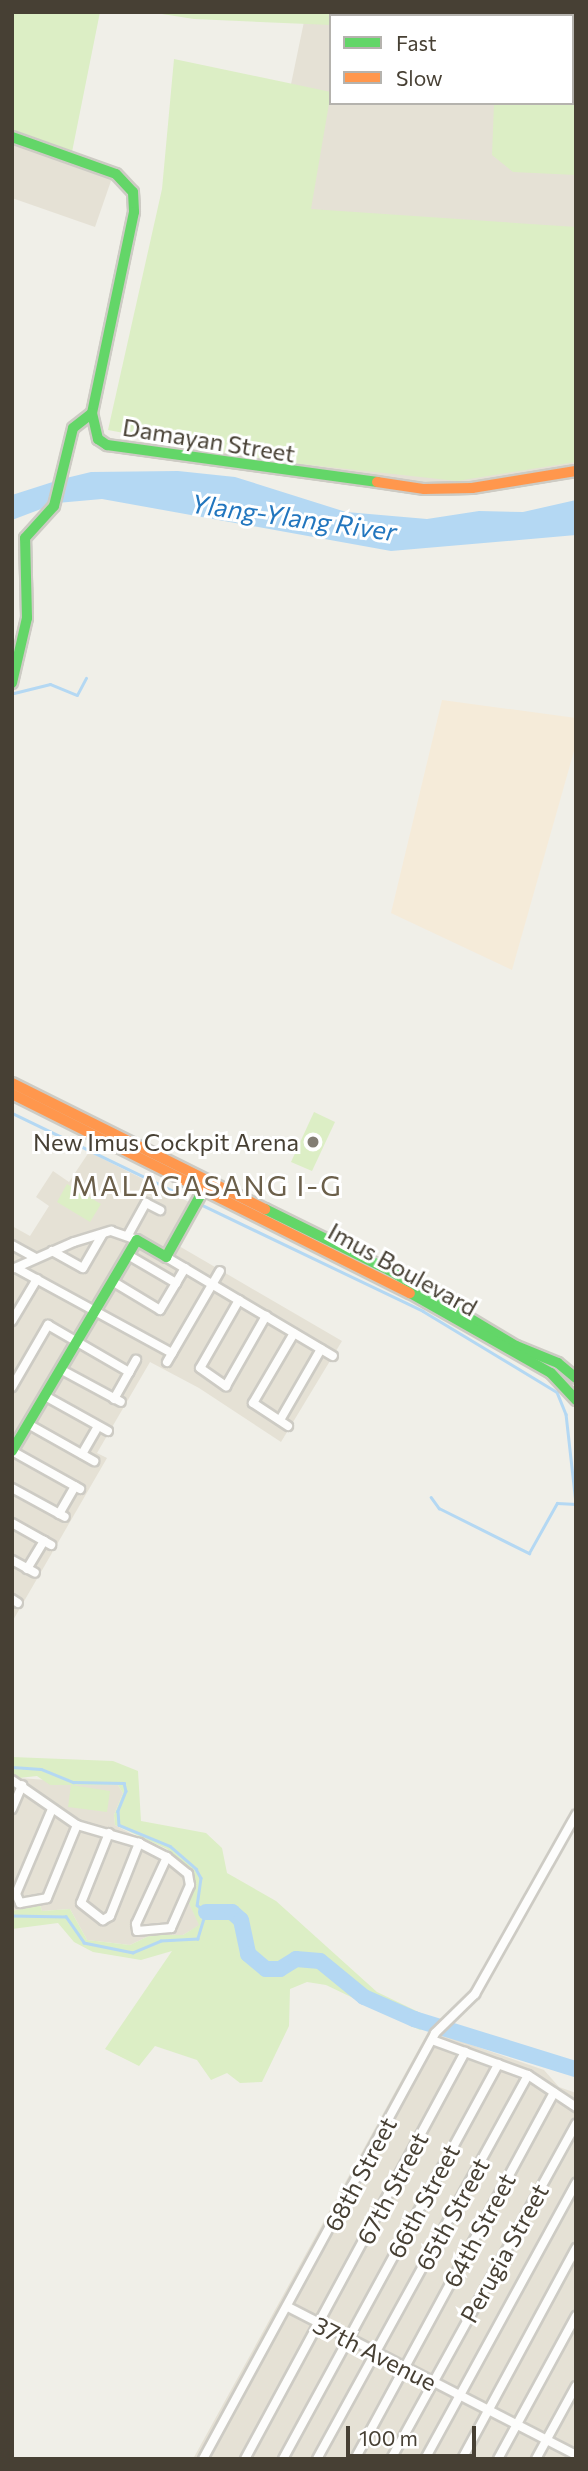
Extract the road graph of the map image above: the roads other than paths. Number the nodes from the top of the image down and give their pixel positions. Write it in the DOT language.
graph roads {
  1 [pos="12,137"];
  2 [pos="92,413"];
  3 [pos="576,471"];
  4 [pos="12,683"];
  5 [pos="12,1083"];
  6 [pos="12,1094"];
  7 [pos="205,1186"];
  8 [pos="160,1210"];
  9 [pos="103,1234"];
  10 [pos="132,1237"];
  11 [pos="12,1245"];
  12 [pos="52,1251"];
  13 [pos="128,1255"];
  14 [pos="166,1257"];
  15 [pos="35,1258"];
  16 [pos="185,1268"];
  17 [pos="14,1269"];
  18 [pos="220,1271"];
  19 [pos="37,1279"];
  20 [pos="112,1281"];
  21 [pos="176,1283"];
  22 [pos="212,1284"];
  23 [pos="239,1300"];
  24 [pos="95,1311"];
  25 [pos="266,1317"];
  26 [pos="12,1321"];
  27 [pos="294,1333"];
  28 [pos="77,1341"];
  29 [pos="321,1349"];
  30 [pos="172,1353"];
  31 [pos="333,1356"];
  32 [pos="136,1360"];
  33 [pos="167,1362"];
  34 [pos="61,1369"];
  35 [pos="129,1372"];
  36 [pos="574,1373"];
  37 [pos="562,1380"];
  38 [pos="12,1387"];
  39 [pos="45,1396"];
  40 [pos="576,1400"];
  41 [pos="280,1420"];
  42 [pos="28,1424"];
  43 [pos="98,1426"];
  44 [pos="288,1426"];
  45 [pos="108,1432"];
  46 [pos="12,1451"];
  47 [pos="82,1454"];
  48 [pos="94,1461"];
  49 [pos="12,1488"];
  50 [pos="12,1523"];
  51 [pos="12,1560"];
  52 [pos="12,1780"];
  53 [pos="22,1785"];
  54 [pos="12,1809"];
  55 [pos="52,1809"];
  56 [pos="576,1815"];
  57 [pos="78,1825"];
  58 [pos="109,1833"];
  59 [pos="139,1843"];
  60 [pos="167,1857"];
  61 [pos="432,2040"];
  62 [pos="465,2052"];
  63 [pos="498,2064"];
  64 [pos="528,2075"];
  65 [pos="554,2093"];
  66 [pos="576,2107"];
  67 [pos="576,2124"];
  68 [pos="576,2183"];
  69 [pos="576,2248"];
  70 [pos="288,2307"];
  71 [pos="576,2316"];
  72 [pos="318,2324"];
  73 [pos="349,2339"];
  74 [pos="377,2353"];
  75 [pos="405,2368"];
  76 [pos="432,2382"];
  77 [pos="576,2386"];
  78 [pos="460,2396"];
  79 [pos="488,2410"];
  80 [pos="516,2425"];
  81 [pos="546,2440"];
  82 [pos="574,2454"];
  83 [pos="203,2459"];
  84 [pos="245,2459"];
  85 [pos="283,2459"];
  86 [pos="317,2459"];
  87 [pos="355,2459"];
  88 [pos="391,2459"];
  89 [pos="425,2459"];
  90 [pos="462,2459"];
  91 [pos="498,2459"];
  92 [pos="536,2459"];
  1 -- 2 [label="street, Damayan Street"];
  2 -- 3 [label="street, Damayan Street"];
  2 -- 4 [label="street"];
  5 -- 7 [label="street, Imus Boulevard"];
  6 -- 7 [label="street, Imus Boulevard"];
  7 -- 14 [label="street"];
  7 -- 36 [label="street, Imus Boulevard"];
  7 -- 37 [label="street, Imus Boulevard"];
  8 -- 10 [label="street"];
  9 -- 10 [label="street"];
  9 -- 12 [label="street"];
  9 -- 12 [label="street"];
  10 -- 13 [label="street"];
  10 -- 14 [label="street"];
  11 -- 15 [label="street"];
  12 -- 15 [label="street"];
  13 -- 20 [label="street"];
  13 -- 21 [label="street"];
  14 -- 16 [label="street"];
  15 -- 17 [label="street"];
  16 -- 21 [label="street"];
  16 -- 22 [label="street"];
  17 -- 19 [label="street"];
  18 -- 22 [label="street"];
  19 -- 24 [label="street"];
  19 -- 26 [label="street"];
  20 -- 21 [label="street"];
  20 -- 24 [label="street"];
  22 -- 23 [label="street"];
  22 -- 30 [label="street"];
  23 -- 25 [label="street"];
  23 -- 25 [label="street"];
  24 -- 28 [label="street"];
  24 -- 30 [label="street"];
  25 -- 27 [label="street"];
  27 -- 29 [label="street"];
  27 -- 41 [label="street"];
  28 -- 34 [label="street"];
  28 -- 35 [label="street"];
  28 -- 38 [label="street"];
  29 -- 31 [label="street"];
  29 -- 41 [label="street"];
  30 -- 33 [label="street"];
  32 -- 35 [label="street"];
  34 -- 35 [label="street"];
  34 -- 39 [label="street"];
  36 -- 37 [label="street"];
  37 -- 40 [label="street, Imus Boulevard"];
  39 -- 42 [label="street"];
  39 -- 43 [label="street"];
  41 -- 44 [label="street"];
  42 -- 46 [label="street"];
  42 -- 47 [label="street"];
  43 -- 45 [label="street"];
  43 -- 47 [label="street"];
  46 -- 49 [label="street"];
  47 -- 48 [label="street"];
  50 -- 51 [label="street"];
  52 -- 53 [label="street"];
  53 -- 54 [label="street"];
  53 -- 55 [label="street"];
  55 -- 57 [label="street"];
  55 -- 57 [label="street"];
  56 -- 61 [label="street, 68th Street"];
  57 -- 58 [label="street"];
  58 -- 59 [label="street"];
  58 -- 59 [label="street"];
  59 -- 60 [label="street"];
  60 -- 60 [label="street"];
  61 -- 62 [label="street"];
  61 -- 70 [label="street, 68th Street"];
  62 -- 63 [label="street"];
  62 -- 72 [label="street, 67th Street"];
  63 -- 64 [label="street"];
  63 -- 73 [label="street, 66th Street"];
  64 -- 65 [label="street"];
  64 -- 74 [label="street, 65th Street"];
  65 -- 66 [label="street"];
  65 -- 75 [label="street, 64th Street"];
  67 -- 76 [label="street, Perugia Street"];
  68 -- 78 [label="street"];
  69 -- 79 [label="street"];
  70 -- 72 [label="street, 37th Avenue"];
  70 -- 83 [label="street, 68th Street"];
  71 -- 80 [label="street"];
  72 -- 73 [label="street, 37th Avenue"];
  72 -- 84 [label="street, 67th Street"];
  73 -- 74 [label="street, 37th Avenue"];
  73 -- 85 [label="street, 66th Street"];
  74 -- 75 [label="street, 37th Avenue"];
  74 -- 86 [label="street, 65th Street"];
  75 -- 76 [label="street, 37th Avenue"];
  75 -- 87 [label="street, 64th Street"];
  76 -- 78 [label="street, 37th Avenue"];
  76 -- 88 [label="street, Perugia Street"];
  77 -- 81 [label="street"];
  78 -- 79 [label="street, 37th Avenue"];
  78 -- 89 [label="street"];
  79 -- 80 [label="street, 37th Avenue"];
  79 -- 90 [label="street"];
  80 -- 81 [label="street, 37th Avenue"];
  80 -- 91 [label="street"];
  81 -- 82 [label="street, 37th Avenue"];
  81 -- 92 [label="street"];
}
